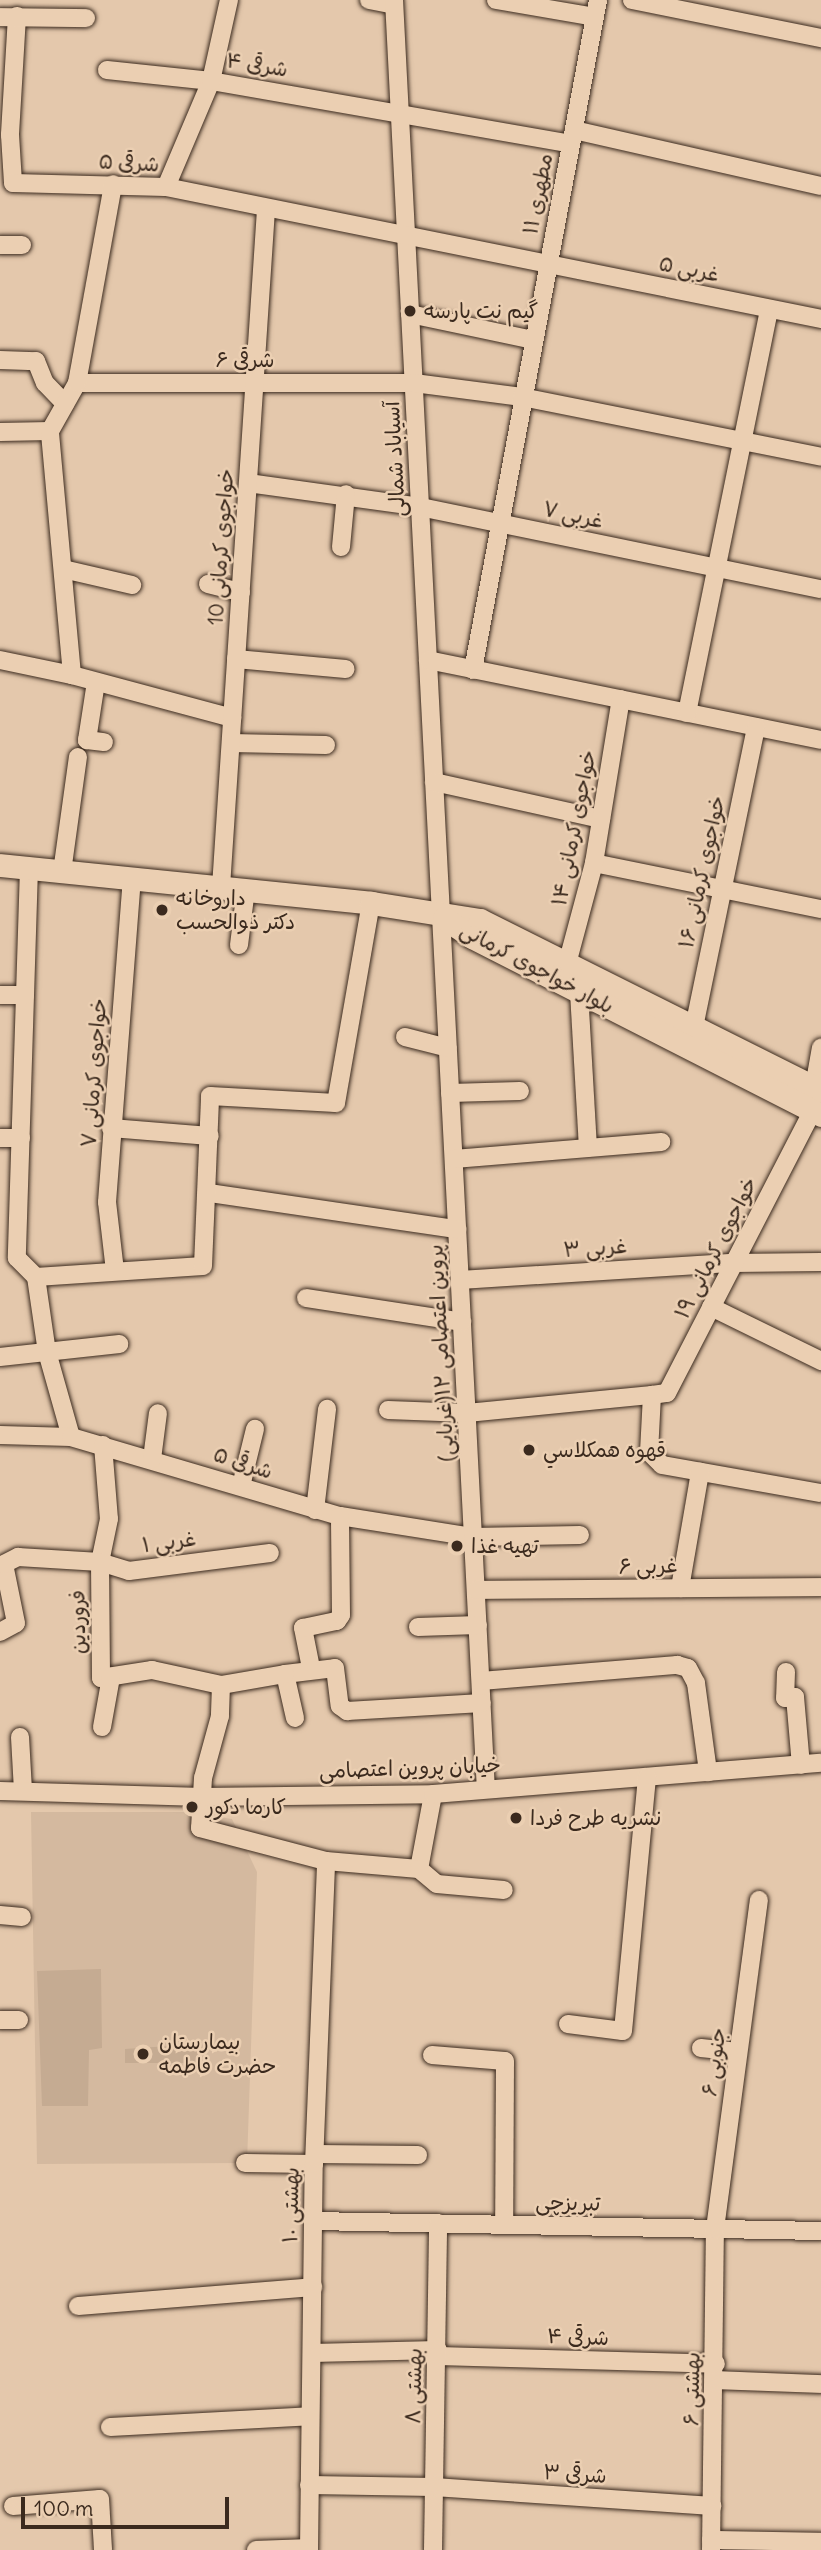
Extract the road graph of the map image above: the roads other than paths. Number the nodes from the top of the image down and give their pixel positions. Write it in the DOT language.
graph roads {
  1 [pos="229,0"];
  2 [pos="369,0"];
  3 [pos="496,0"];
  4 [pos="632,0"];
  5 [pos="394,2"];
  6 [pos="597,8"];
  7 [pos="8,17"];
  8 [pos="86,18"];
  9 [pos="821,38"];
  10 [pos="107,70"];
  11 [pos="211,81"];
  12 [pos="400,112"];
  13 [pos="5,135"];
  14 [pos="572,137"];
  15 [pos="113,184"];
  16 [pos="821,186"];
  17 [pos="166,187"];
  18 [pos="266,209"];
  19 [pos="406,235"];
  20 [pos="0,245"];
  21 [pos="22,245"];
  22 [pos="548,264"];
  23 [pos="769,309"];
  24 [pos="410,314"];
  25 [pos="821,319"];
  26 [pos="533,340"];
  27 [pos="0,360"];
  28 [pos="77,383"];
  29 [pos="255,383"];
  30 [pos="414,383"];
  31 [pos="522,397"];
  32 [pos="65,404"];
  33 [pos="50,431"];
  34 [pos="0,432"];
  35 [pos="742,441"];
  36 [pos="821,457"];
  37 [pos="248,483"];
  38 [pos="346,494"];
  39 [pos="420,507"];
  40 [pos="501,523"];
  41 [pos="341,547"];
  42 [pos="716,568"];
  43 [pos="62,569"];
  44 [pos="208,584"];
  45 [pos="132,585"];
  46 [pos="821,589"];
  47 [pos="241,592"];
  48 [pos="236,659"];
  49 [pos="0,660"];
  50 [pos="428,660"];
  51 [pos="346,669"];
  52 [pos="473,670"];
  53 [pos="72,675"];
  54 [pos="96,682"];
  55 [pos="621,699"];
  56 [pos="687,713"];
  57 [pos="232,718"];
  58 [pos="755,726"];
  59 [pos="821,740"];
  60 [pos="104,742"];
  61 [pos="231,743"];
  62 [pos="326,745"];
  63 [pos="78,757"];
  64 [pos="434,782"];
  65 [pos="601,819"];
  66 [pos="594,863"];
  67 [pos="0,865"];
  68 [pos="29,868"];
  69 [pos="62,872"];
  70 [pos="132,879"];
  71 [pos="221,887"];
  72 [pos="246,889"];
  73 [pos="721,889"];
  74 [pos="371,903"];
  75 [pos="821,909"];
  76 [pos="441,916"];
  77 [pos="239,945"];
  78 [pos="567,964"];
  79 [pos="579,992"];
  80 [pos="0,995"];
  81 [pos="25,995"];
  82 [pos="694,1027"];
  83 [pos="405,1037"];
  84 [pos="448,1048"];
  85 [pos="821,1048"];
  86 [pos="520,1091"];
  87 [pos="450,1093"];
  88 [pos="817,1101"];
  89 [pos="111,1128"];
  90 [pos="210,1136"];
  91 [pos="0,1138"];
  92 [pos="21,1138"];
  93 [pos="661,1142"];
  94 [pos="588,1148"];
  95 [pos="454,1159"];
  96 [pos="209,1193"];
  97 [pos="457,1229"];
  98 [pos="8,1259"];
  99 [pos="821,1262"];
  100 [pos="733,1263"];
  101 [pos="115,1271"];
  102 [pos="36,1278"];
  103 [pos="460,1280"];
  104 [pos="306,1298"];
  105 [pos="711,1307"];
  106 [pos="462,1321"];
  107 [pos="119,1344"];
  108 [pos="47,1352"];
  109 [pos="0,1357"];
  110 [pos="821,1361"];
  111 [pos="652,1395"];
  112 [pos="327,1409"];
  113 [pos="388,1410"];
  114 [pos="158,1413"];
  115 [pos="467,1413"];
  116 [pos="255,1429"];
  117 [pos="0,1435"];
  118 [pos="71,1437"];
  119 [pos="103,1445"];
  120 [pos="152,1459"];
  121 [pos="700,1472"];
  122 [pos="241,1486"];
  123 [pos="821,1493"];
  124 [pos="314,1510"];
  125 [pos="340,1516"];
  126 [pos="580,1535"];
  127 [pos="473,1537"];
  128 [pos="270,1553"];
  129 [pos="100,1562"];
  130 [pos="821,1587"];
  131 [pos="680,1588"];
  132 [pos="476,1590"];
  133 [pos="478,1625"];
  134 [pos="418,1627"];
  135 [pos="0,1632"];
  136 [pos="311,1668"];
  137 [pos="786,1672"];
  138 [pos="285,1674"];
  139 [pos="111,1677"];
  140 [pos="481,1681"];
  141 [pos="220,1685"];
  142 [pos="482,1703"];
  143 [pos="295,1718"];
  144 [pos="102,1727"];
  145 [pos="20,1737"];
  146 [pos="821,1763"];
  147 [pos="801,1765"];
  148 [pos="708,1772"];
  149 [pos="647,1777"];
  150 [pos="486,1789"];
  151 [pos="0,1791"];
  152 [pos="23,1791"];
  153 [pos="433,1794"];
  154 [pos="202,1797"];
  155 [pos="326,1861"];
  156 [pos="419,1869"];
  157 [pos="504,1890"];
  158 [pos="759,1900"];
  159 [pos="0,1915"];
  160 [pos="22,1917"];
  161 [pos="0,2020"];
  162 [pos="19,2020"];
  163 [pos="568,2024"];
  164 [pos="701,2048"];
  165 [pos="738,2052"];
  166 [pos="432,2054"];
  167 [pos="418,2155"];
  168 [pos="315,2159"];
  169 [pos="245,2163"];
  170 [pos="313,2221"];
  171 [pos="438,2223"];
  172 [pos="504,2225"];
  173 [pos="715,2229"];
  174 [pos="821,2231"];
  175 [pos="313,2287"];
  176 [pos="78,2306"];
  177 [pos="312,2353"];
  178 [pos="438,2353"];
  179 [pos="716,2372"];
  180 [pos="821,2384"];
  181 [pos="310,2416"];
  182 [pos="110,2427"];
  183 [pos="309,2485"];
  184 [pos="434,2487"];
  185 [pos="13,2506"];
  186 [pos="712,2506"];
  187 [pos="821,2542"];
  188 [pos="711,2545"];
  189 [pos="309,2549"];
  190 [pos="103,2550"];
  191 [pos="256,2550"];
  192 [pos="433,2550"];
  1 -- 11 [label="street"];
  2 -- 5 [label="street"];
  3 -- 6 [label="street"];
  4 -- 9 [label="street"];
  5 -- 12 [label="street, آسیاباد شمالی"];
  6 -- 14 [label="street, مطهری ۱۱"];
  7 -- 8 [label="street"];
  7 -- 13 [label="street, شرقی ۵"];
  10 -- 11 [label="street, شرقی ۴"];
  11 -- 12 [label="street, شرقی ۴"];
  11 -- 17 [label="street"];
  12 -- 14 [label="street, شرقی ۴"];
  12 -- 19 [label="street, آسیاباد شمالی"];
  13 -- 15 [label="street, شرقی ۵"];
  14 -- 16 [label="street, شرقی ۴"];
  14 -- 22 [label="street, مطهری ۱۱"];
  15 -- 17 [label="street, شرقی ۵"];
  15 -- 28 [label="street"];
  17 -- 18 [label="street, شرقی ۵"];
  18 -- 19 [label="street, شرقی ۵"];
  18 -- 29 [label="street, خواجوی کرمانی 10"];
  19 -- 22 [label="street, ۵ غربی"];
  19 -- 24 [label="street, آسیاباد شمالی"];
  20 -- 21 [label="street"];
  22 -- 23 [label="street, ۵ غربی"];
  22 -- 26 [label="street, مطهری ۱۱"];
  23 -- 25 [label="street, ۵ غربی"];
  23 -- 35 [label="street"];
  24 -- 26 [label="street"];
  24 -- 30 [label="street, آسیاباد شمالی"];
  26 -- 31 [label="street, مطهری ۱۱"];
  27 -- 32 [label="street"];
  28 -- 29 [label="street, شرقی ۶"];
  28 -- 32 [label="street"];
  29 -- 30 [label="street, شرقی ۶"];
  29 -- 37 [label="street, خواجوی کرمانی 10"];
  30 -- 31 [label="street, شرقی ۶"];
  30 -- 39 [label="street, آسیاباد شمالی"];
  31 -- 35 [label="street, شرقی ۶"];
  31 -- 40 [label="street, مطهری ۱۱"];
  32 -- 33 [label="street"];
  33 -- 34 [label="street"];
  33 -- 43 [label="street"];
  35 -- 36 [label="street, شرقی ۶"];
  35 -- 42 [label="street"];
  37 -- 38 [label="street, ۷ غربی"];
  37 -- 47 [label="street, خواجوی کرمانی 10"];
  38 -- 39 [label="street, ۷ غربی"];
  38 -- 41 [label="street"];
  39 -- 40 [label="street, ۷ غربی"];
  39 -- 50 [label="street, آسیاباد شمالی"];
  40 -- 42 [label="street, ۷ غربی"];
  40 -- 52 [label="street, مطهری ۱۱"];
  42 -- 46 [label="street, ۷ غربی"];
  42 -- 56 [label="street"];
  43 -- 45 [label="street"];
  43 -- 53 [label="street"];
  44 -- 47 [label="street"];
  47 -- 48 [label="street, خواجوی کرمانی 10"];
  48 -- 51 [label="street"];
  48 -- 57 [label="street, خواجوی کرمانی 10"];
  49 -- 53 [label="street"];
  50 -- 52 [label="street"];
  50 -- 64 [label="street, آسیاباد شمالی"];
  52 -- 55 [label="street"];
  53 -- 54 [label="street"];
  54 -- 57 [label="street"];
  54 -- 60 [label="street"];
  55 -- 56 [label="street"];
  55 -- 65 [label="street, خواجوی کرمانی ۱۴"];
  56 -- 58 [label="street"];
  57 -- 61 [label="street, خواجوی کرمانی 10"];
  58 -- 59 [label="street"];
  58 -- 73 [label="street, خواجوی کرمانی ۱۶"];
  61 -- 62 [label="street"];
  61 -- 71 [label="street, خواجوی کرمانی 10"];
  63 -- 69 [label="street"];
  64 -- 65 [label="street"];
  64 -- 76 [label="street, آسیاباد شمالی"];
  65 -- 66 [label="street, خواجوی کرمانی ۱۴"];
  66 -- 73 [label="street"];
  66 -- 78 [label="street, خواجوی کرمانی ۱۴"];
  67 -- 68 [label="main road"];
  68 -- 69 [label="main road"];
  68 -- 81 [label="street"];
  69 -- 70 [label="main road"];
  70 -- 71 [label="main road"];
  70 -- 89 [label="street, خواجوی کرمانی ۷"];
  71 -- 72 [label="main road"];
  72 -- 74 [label="main road"];
  72 -- 77 [label="street"];
  73 -- 75 [label="street"];
  73 -- 82 [label="street, خواجوی کرمانی ۱۶"];
  74 -- 76 [label="main road"];
  74 -- 90 [label="street"];
  76 -- 78 [label="main road, بلوار خواجوی کرمانی"];
  76 -- 79 [label="main road, بلوار خواجوی کرمانی"];
  76 -- 84 [label="street, پروین اعتصامی ۱۲(غربایی)"];
  78 -- 82 [label="main road, بلوار خواجوی کرمانی"];
  79 -- 88 [label="main road, بلوار خواجوی کرمانی"];
  79 -- 94 [label="street"];
  80 -- 81 [label="street"];
  81 -- 92 [label="street"];
  82 -- 88 [label="main road, بلوار خواجوی کرمانی"];
  83 -- 84 [label="street"];
  84 -- 87 [label="street, پروین اعتصامی ۱۲(غربایی)"];
  85 -- 88 [label="street, خواجوی کرمانی ۱۹"];
  86 -- 87 [label="street"];
  87 -- 95 [label="street, پروین اعتصامی ۱۲(غربایی)"];
  88 -- 100 [label="street, خواجوی کرمانی ۱۹"];
  89 -- 90 [label="street"];
  89 -- 101 [label="street, خواجوی کرمانی ۷"];
  90 -- 96 [label="street"];
  91 -- 92 [label="street"];
  92 -- 98 [label="street"];
  93 -- 94 [label="street"];
  94 -- 95 [label="street"];
  95 -- 97 [label="street, پروین اعتصامی ۱۲(غربایی)"];
  96 -- 97 [label="street"];
  96 -- 101 [label="street"];
  97 -- 103 [label="street, پروین اعتصامی ۱۲(غربایی)"];
  98 -- 102 [label="street"];
  99 -- 100 [label="street, غربی ۳"];
  100 -- 103 [label="street, غربی ۳"];
  100 -- 105 [label="street, خواجوی کرمانی ۱۹"];
  101 -- 102 [label="street"];
  102 -- 108 [label="street"];
  103 -- 106 [label="street, پروین اعتصامی ۱۲(غربایی)"];
  104 -- 106 [label="street"];
  105 -- 110 [label="street"];
  105 -- 111 [label="street, خواجوی کرمانی ۱۹"];
  106 -- 115 [label="street, پروین اعتصامی ۱۲(غربایی)"];
  107 -- 108 [label="street"];
  108 -- 109 [label="street"];
  108 -- 118 [label="street"];
  111 -- 115 [label="street"];
  111 -- 121 [label="street"];
  112 -- 124 [label="street"];
  113 -- 115 [label="street"];
  114 -- 120 [label="street"];
  115 -- 127 [label="street, پروین اعتصامی ۱۲(غربایی)"];
  116 -- 122 [label="street"];
  117 -- 118 [label="street, شرقی ۵"];
  118 -- 119 [label="street, شرقی ۵"];
  119 -- 120 [label="street, شرقی ۵"];
  119 -- 129 [label="street, فروردین"];
  120 -- 122 [label="street, شرقی ۵"];
  121 -- 123 [label="street"];
  121 -- 131 [label="street"];
  122 -- 124 [label="street, شرقی ۵"];
  124 -- 125 [label="street, شرقی ۵"];
  125 -- 127 [label="street, شرقی ۵"];
  125 -- 136 [label="street"];
  126 -- 127 [label="street, شرقی ۵"];
  127 -- 132 [label="street, پروین اعتصامی ۱۲(غربایی)"];
  128 -- 129 [label="street, غربی ۱"];
  129 -- 135 [label="street, غربی ۱"];
  129 -- 139 [label="street, فروردین"];
  130 -- 131 [label="street, غربی ۶"];
  131 -- 132 [label="street, غربی ۶"];
  132 -- 133 [label="street, پروین اعتصامی ۱۲(غربایی)"];
  133 -- 134 [label="street"];
  133 -- 140 [label="street, پروین اعتصامی ۱۲(غربایی)"];
  136 -- 138 [label="street"];
  136 -- 142 [label="street"];
  137 -- 147 [label="street"];
  138 -- 141 [label="street"];
  138 -- 143 [label="street"];
  139 -- 141 [label="street, فروردین"];
  139 -- 144 [label="street"];
  140 -- 142 [label="street, پروین اعتصامی ۱۲(غربایی)"];
  140 -- 148 [label="street"];
  141 -- 154 [label="street"];
  142 -- 150 [label="street, پروین اعتصامی ۱۲(غربایی)"];
  145 -- 152 [label="street"];
  146 -- 147 [label="street, خیابان پروین اعتصامی"];
  147 -- 148 [label="street, خیابان پروین اعتصامی"];
  148 -- 149 [label="street, خیابان پروین اعتصامی"];
  149 -- 150 [label="street, خیابان پروین اعتصامی"];
  149 -- 163 [label="street"];
  150 -- 153 [label="street, خیابان پروین اعتصامی"];
  151 -- 152 [label="street, خیابان پروین اعتصامی"];
  152 -- 154 [label="street, خیابان پروین اعتصامی"];
  153 -- 154 [label="street, خیابان پروین اعتصامی"];
  153 -- 156 [label="street"];
  154 -- 155 [label="street"];
  155 -- 156 [label="street"];
  155 -- 168 [label="street, بهشتی ۱۰"];
  156 -- 157 [label="street"];
  158 -- 165 [label="street, جنوبی ۶"];
  159 -- 160 [label="street"];
  161 -- 162 [label="street"];
  164 -- 165 [label="street"];
  165 -- 173 [label="street, جنوبی ۶"];
  166 -- 172 [label="street"];
  167 -- 168 [label="street"];
  168 -- 169 [label="street"];
  168 -- 170 [label="street, بهشتی ۱۰"];
  170 -- 171 [label="street, تبریزچی"];
  170 -- 175 [label="street, بهشتی ۱۰"];
  171 -- 172 [label="street, تبریزچی"];
  171 -- 178 [label="street, بهشتی ۸"];
  172 -- 173 [label="street, تبریزچی"];
  173 -- 174 [label="street, تبریزچی"];
  173 -- 179 [label="street, بهشتی ۶"];
  175 -- 176 [label="street"];
  175 -- 177 [label="street, بهشتی ۱۰"];
  177 -- 178 [label="street"];
  177 -- 181 [label="street, بهشتی ۱۰"];
  178 -- 179 [label="street, شرقی ۴"];
  178 -- 184 [label="street, بهشتی ۸"];
  179 -- 180 [label="street, شرقی ۴"];
  179 -- 186 [label="street, بهشتی ۶"];
  181 -- 182 [label="street"];
  181 -- 183 [label="street, بهشتی ۱۰"];
  183 -- 184 [label="street, شرقی ۳"];
  183 -- 189 [label="street, بهشتی ۱۰"];
  184 -- 186 [label="street, شرقی ۳"];
  184 -- 192 [label="street, بهشتی ۸"];
  185 -- 190 [label="street"];
  186 -- 188 [label="street, بهشتی ۶"];
  187 -- 188 [label="street"];
  189 -- 191 [label="street"];
}
